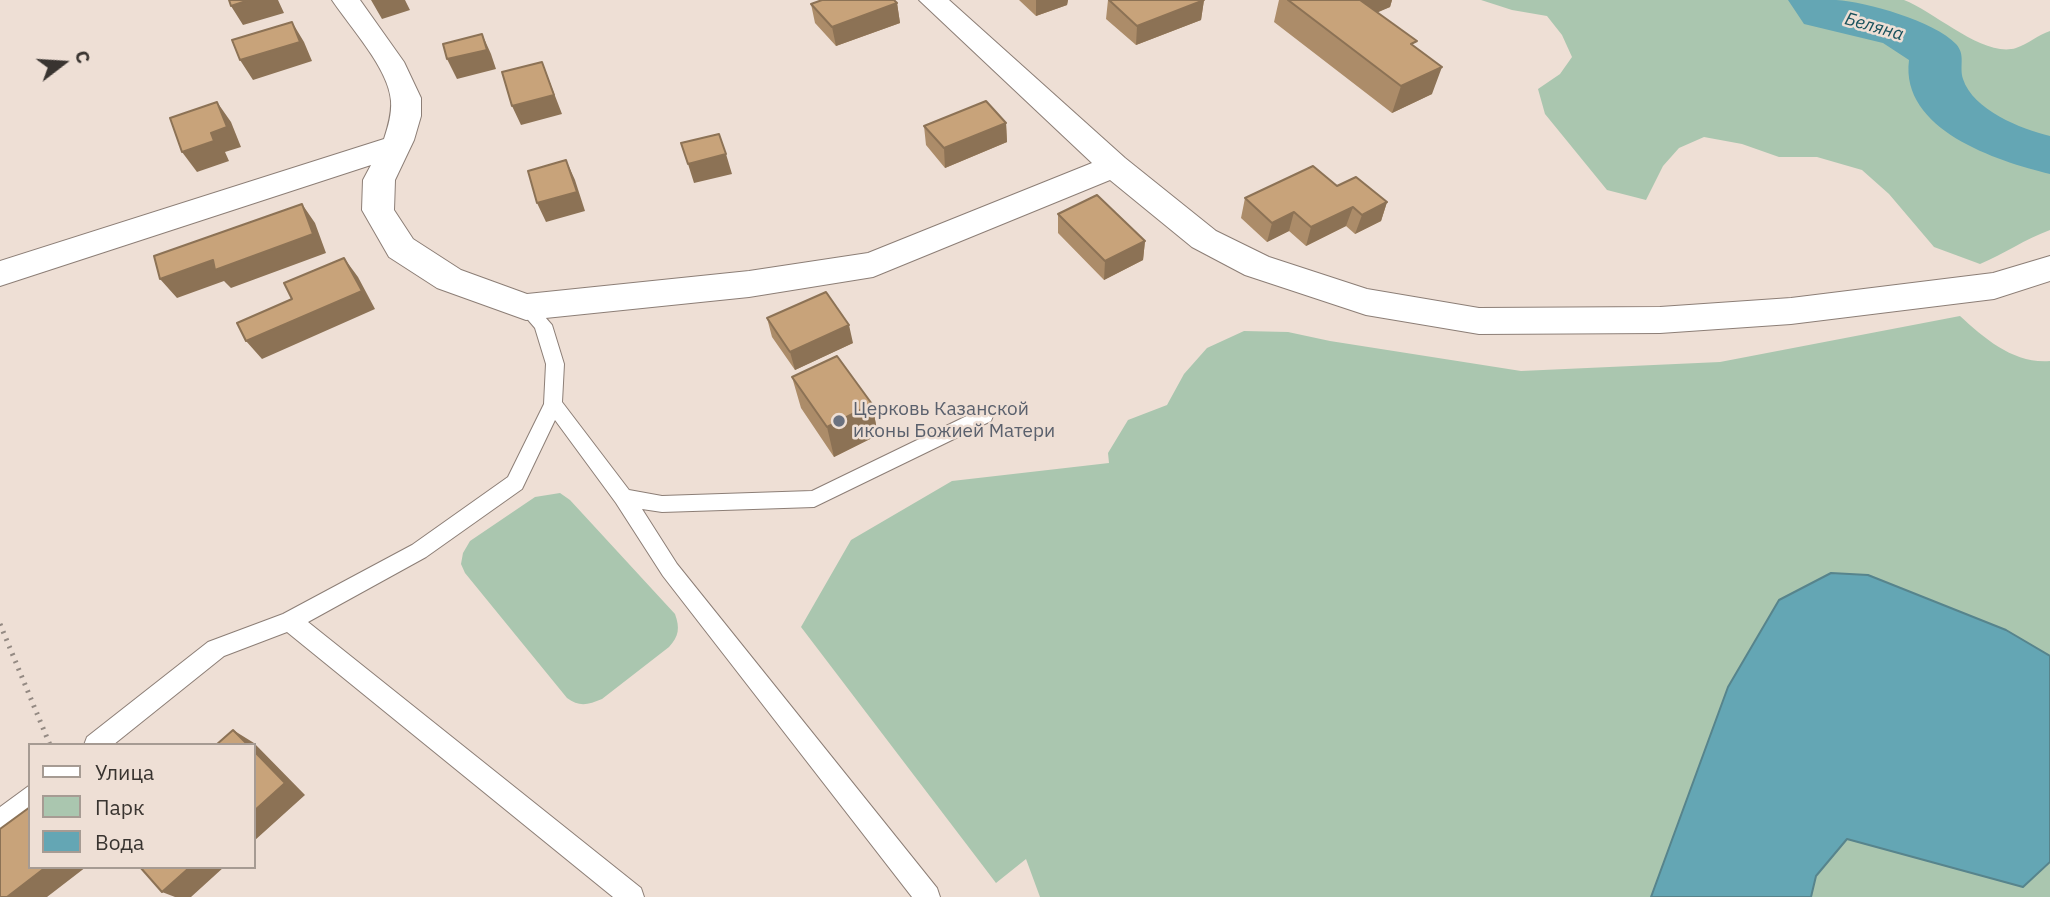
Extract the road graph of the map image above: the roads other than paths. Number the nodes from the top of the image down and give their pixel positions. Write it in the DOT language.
graph roads {
  1 [pos="345,0"];
  2 [pos="933,0"];
  3 [pos="397,146"];
  4 [pos="1114,166"];
  5 [pos="2050,268"];
  6 [pos="0,274"];
  7 [pos="526,307"];
  8 [pos="553,404"];
  9 [pos="984,416"];
  10 [pos="623,497"];
  11 [pos="290,621"];
  12 [pos="98,743"];
  13 [pos="28,799"];
  14 [pos="0,822"];
  15 [pos="632,897"];
  16 [pos="928,897"];
  1 -- 3 [label="street"];
  2 -- 4 [label="street"];
  3 -- 6 [label="street"];
  3 -- 7 [label="street"];
  4 -- 5 [label="street"];
  4 -- 7 [label="street"];
  7 -- 8 [label="lane"];
  8 -- 10 [label="lane"];
  8 -- 11 [label="lane"];
  9 -- 10 [label="lane"];
  10 -- 16 [label="lane"];
  11 -- 12 [label="lane"];
  11 -- 15 [label="lane"];
  13 -- 14 [label="lane"];
}
